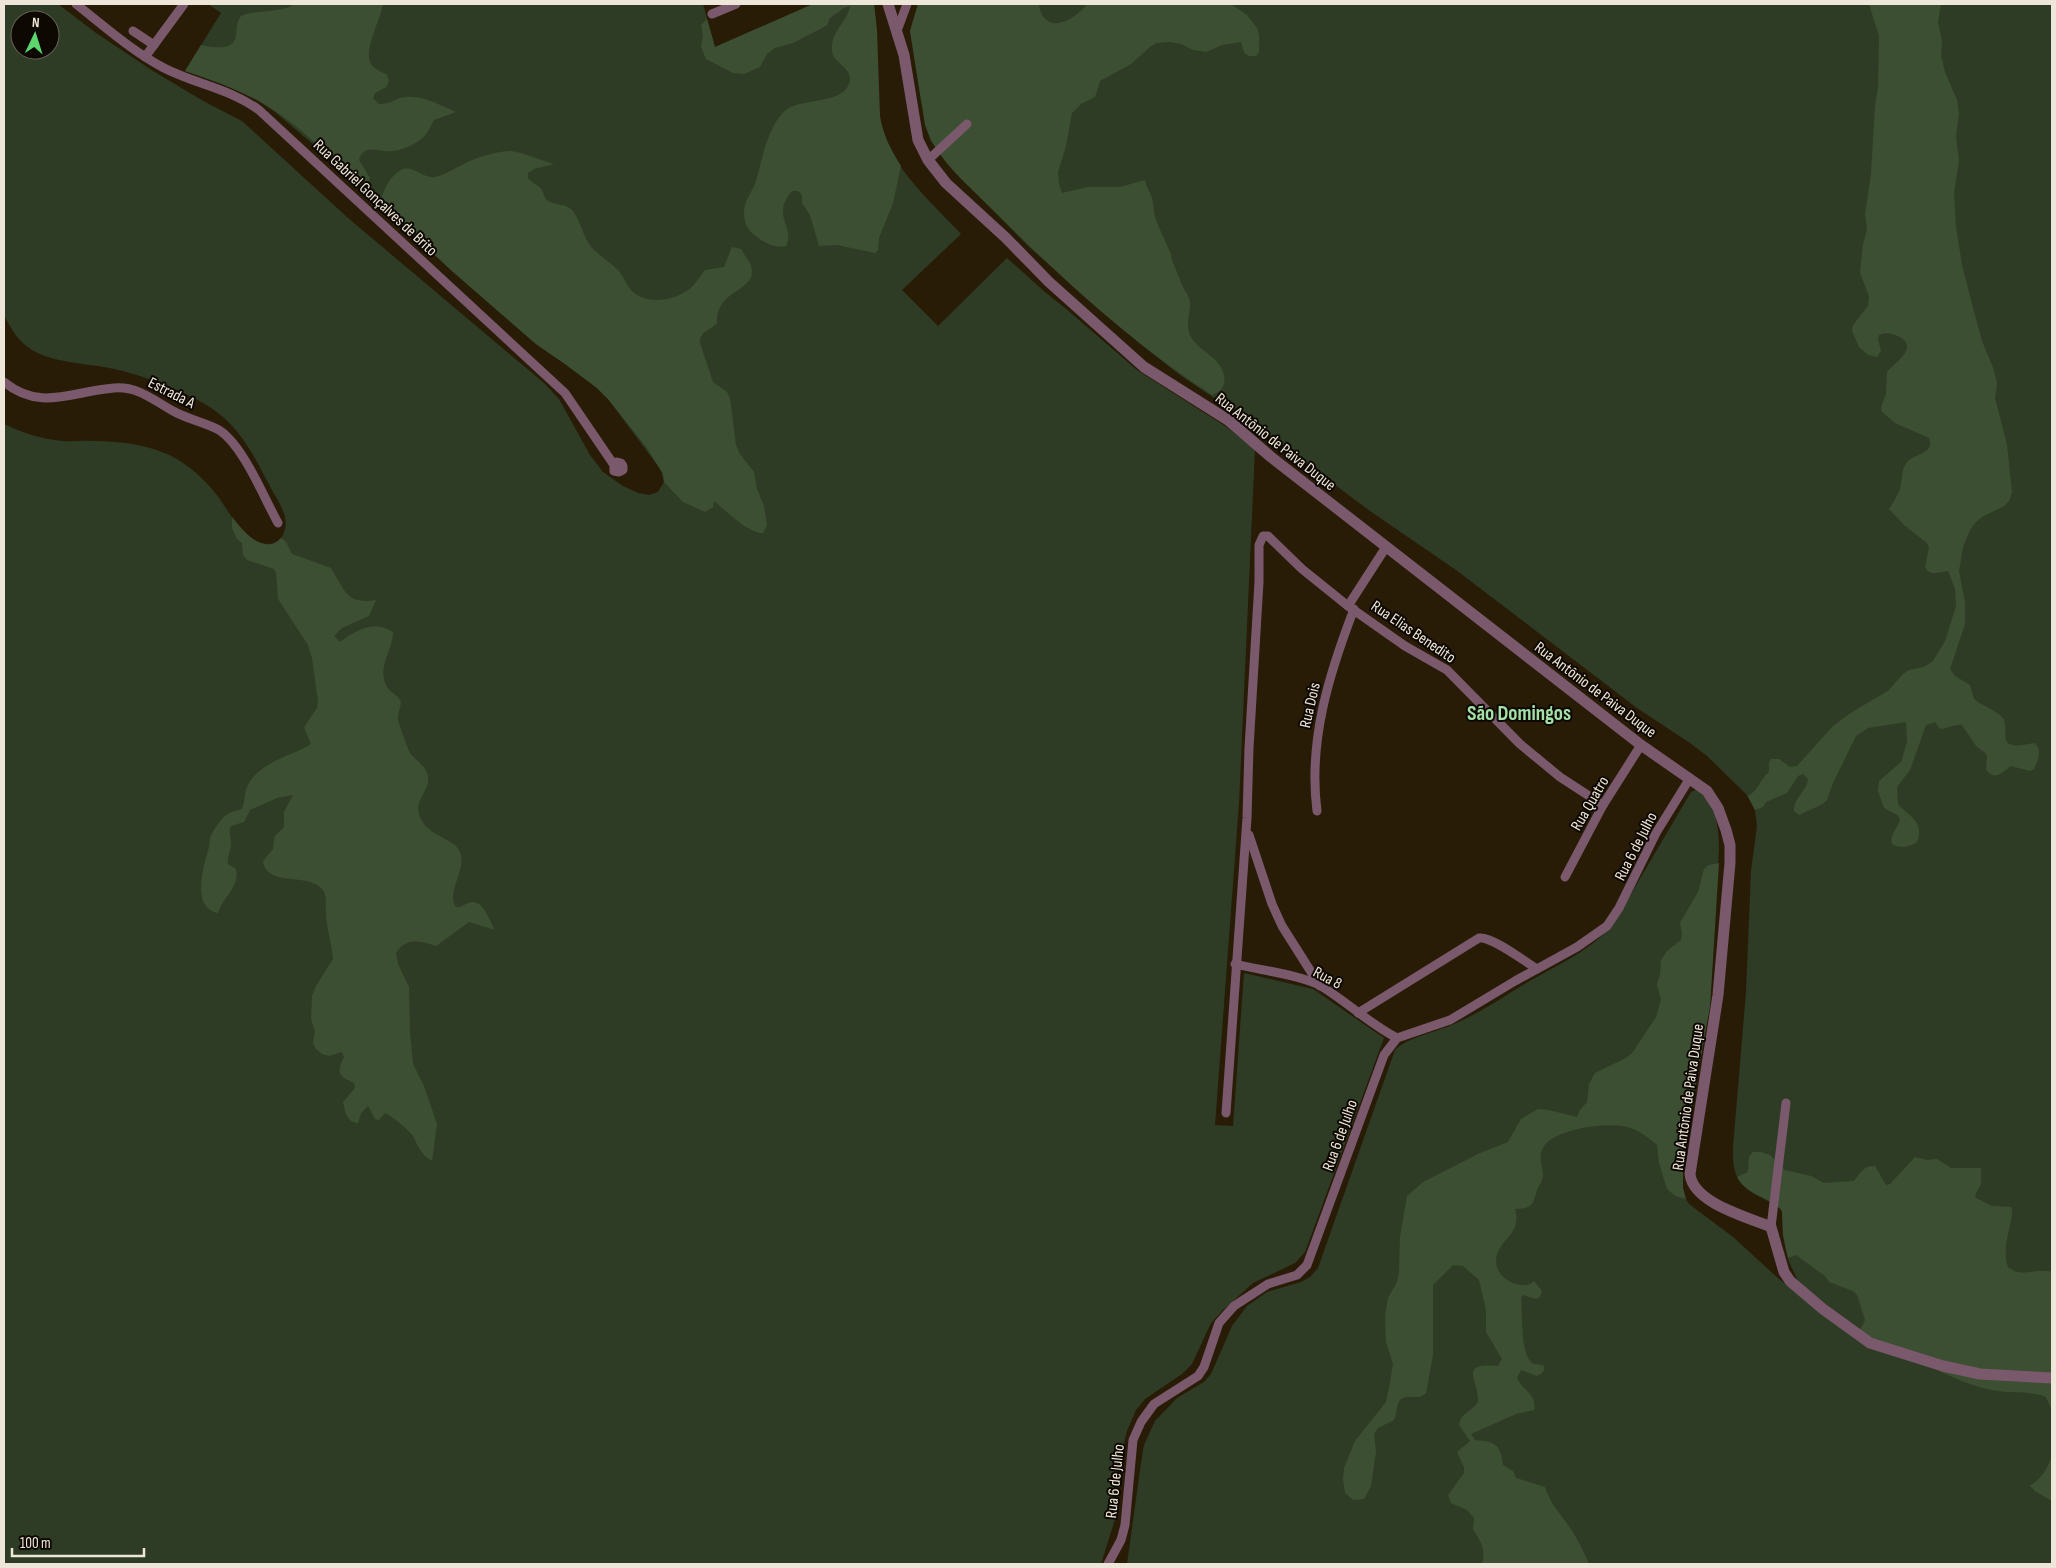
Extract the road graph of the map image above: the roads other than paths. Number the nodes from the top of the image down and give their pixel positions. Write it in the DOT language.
graph roads {
  1 [pos="76,4"];
  2 [pos="184,4"];
  3 [pos="736,4"];
  4 [pos="888,4"];
  5 [pos="908,4"];
  6 [pos="712,14"];
  7 [pos="133,31"];
  8 [pos="897,31"];
  9 [pos="154,45"];
  10 [pos="145,57"];
  11 [pos="967,124"];
  12 [pos="928,160"];
  13 [pos="4,382"];
  14 [pos="614,465"];
  15 [pos="278,523"];
  16 [pos="1386,547"];
  17 [pos="1351,607"];
  18 [pos="1641,745"];
  19 [pos="1690,778"];
  20 [pos="1603,805"];
  21 [pos="1317,811"];
  22 [pos="1247,818"];
  23 [pos="1565,877"];
  24 [pos="1236,964"];
  25 [pos="1536,969"];
  26 [pos="1320,986"];
  27 [pos="1358,1013"];
  28 [pos="1397,1038"];
  29 [pos="1786,1103"];
  30 [pos="1226,1113"];
  31 [pos="1771,1227"];
  32 [pos="2052,1378"];
  33 [pos="1108,1564"];
  1 -- 10 [label="street, Rua Gabriel Gonçalves de Brito"];
  2 -- 9 [label="street"];
  3 -- 6 [label="street"];
  4 -- 8 [label="street, Rua Antônio de Paiva Duque"];
  5 -- 8 [label="street"];
  7 -- 9 [label="street"];
  8 -- 12 [label="street, Rua Antônio de Paiva Duque"];
  9 -- 10 [label="street"];
  10 -- 14 [label="street, Rua Gabriel Gonçalves de Brito"];
  11 -- 12 [label="street"];
  12 -- 16 [label="street, Rua Antônio de Paiva Duque"];
  13 -- 15 [label="street, Estrada A"];
  16 -- 17 [label="street, Rua Dois"];
  16 -- 18 [label="street, Rua Antônio de Paiva Duque"];
  17 -- 20 [label="street, Rua Elias Benedito"];
  17 -- 21 [label="street, Rua Dois"];
  17 -- 22 [label="street, Rua Elias Benedito"];
  18 -- 19 [label="street, Rua Antônio de Paiva Duque"];
  18 -- 20 [label="street, Rua Quatro"];
  19 -- 25 [label="street, Rua 6 de Julho"];
  19 -- 31 [label="street, Rua Antônio de Paiva Duque"];
  20 -- 23 [label="street, Rua Quatro"];
  22 -- 24 [label="street"];
  22 -- 26 [label="street"];
  24 -- 26 [label="street, Rua 8"];
  24 -- 30 [label="street"];
  25 -- 27 [label="street"];
  25 -- 28 [label="street, Rua 6 de Julho"];
  26 -- 27 [label="street, Rua 8"];
  27 -- 28 [label="street, Rua 8"];
  28 -- 33 [label="street, Rua 6 de Julho"];
  29 -- 31 [label="street"];
  31 -- 32 [label="street"];
}
